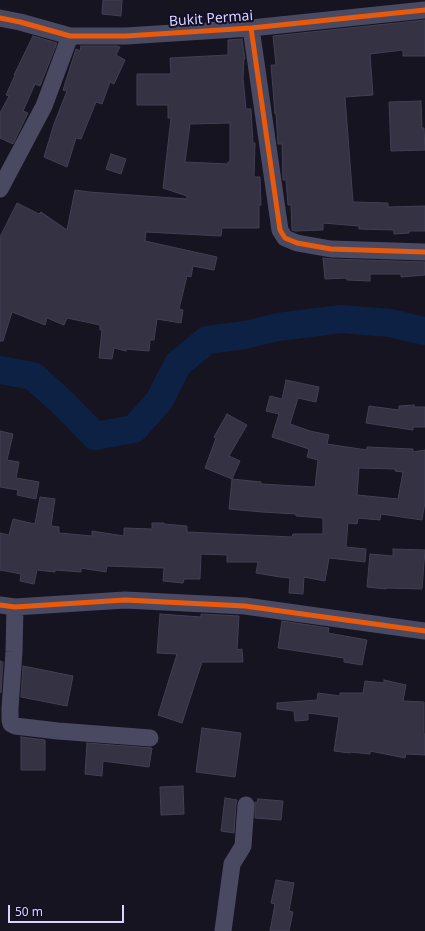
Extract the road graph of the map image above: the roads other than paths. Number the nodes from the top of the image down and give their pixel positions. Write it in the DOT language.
graph roads {
  1 [pos="390,7"];
  2 [pos="425,10"];
  3 [pos="0,18"];
  4 [pos="251,28"];
  5 [pos="70,36"];
  6 [pos="0,189"];
  7 [pos="425,252"];
  8 [pos="7,606"];
  9 [pos="425,631"];
  10 [pos="150,738"];
  11 [pos="246,805"];
  12 [pos="222,931"];
  1 -- 2 [label="street, Bukit Permai"];
  1 -- 4 [label="street, Bukit Permai"];
  3 -- 5 [label="street, Bukit Permai"];
  4 -- 5 [label="street, Bukit Permai"];
  4 -- 7 [label="street"];
  5 -- 6 [label="street"];
  8 -- 9 [label="street"];
  8 -- 10 [label="street"];
  11 -- 12 [label="street"];
}
